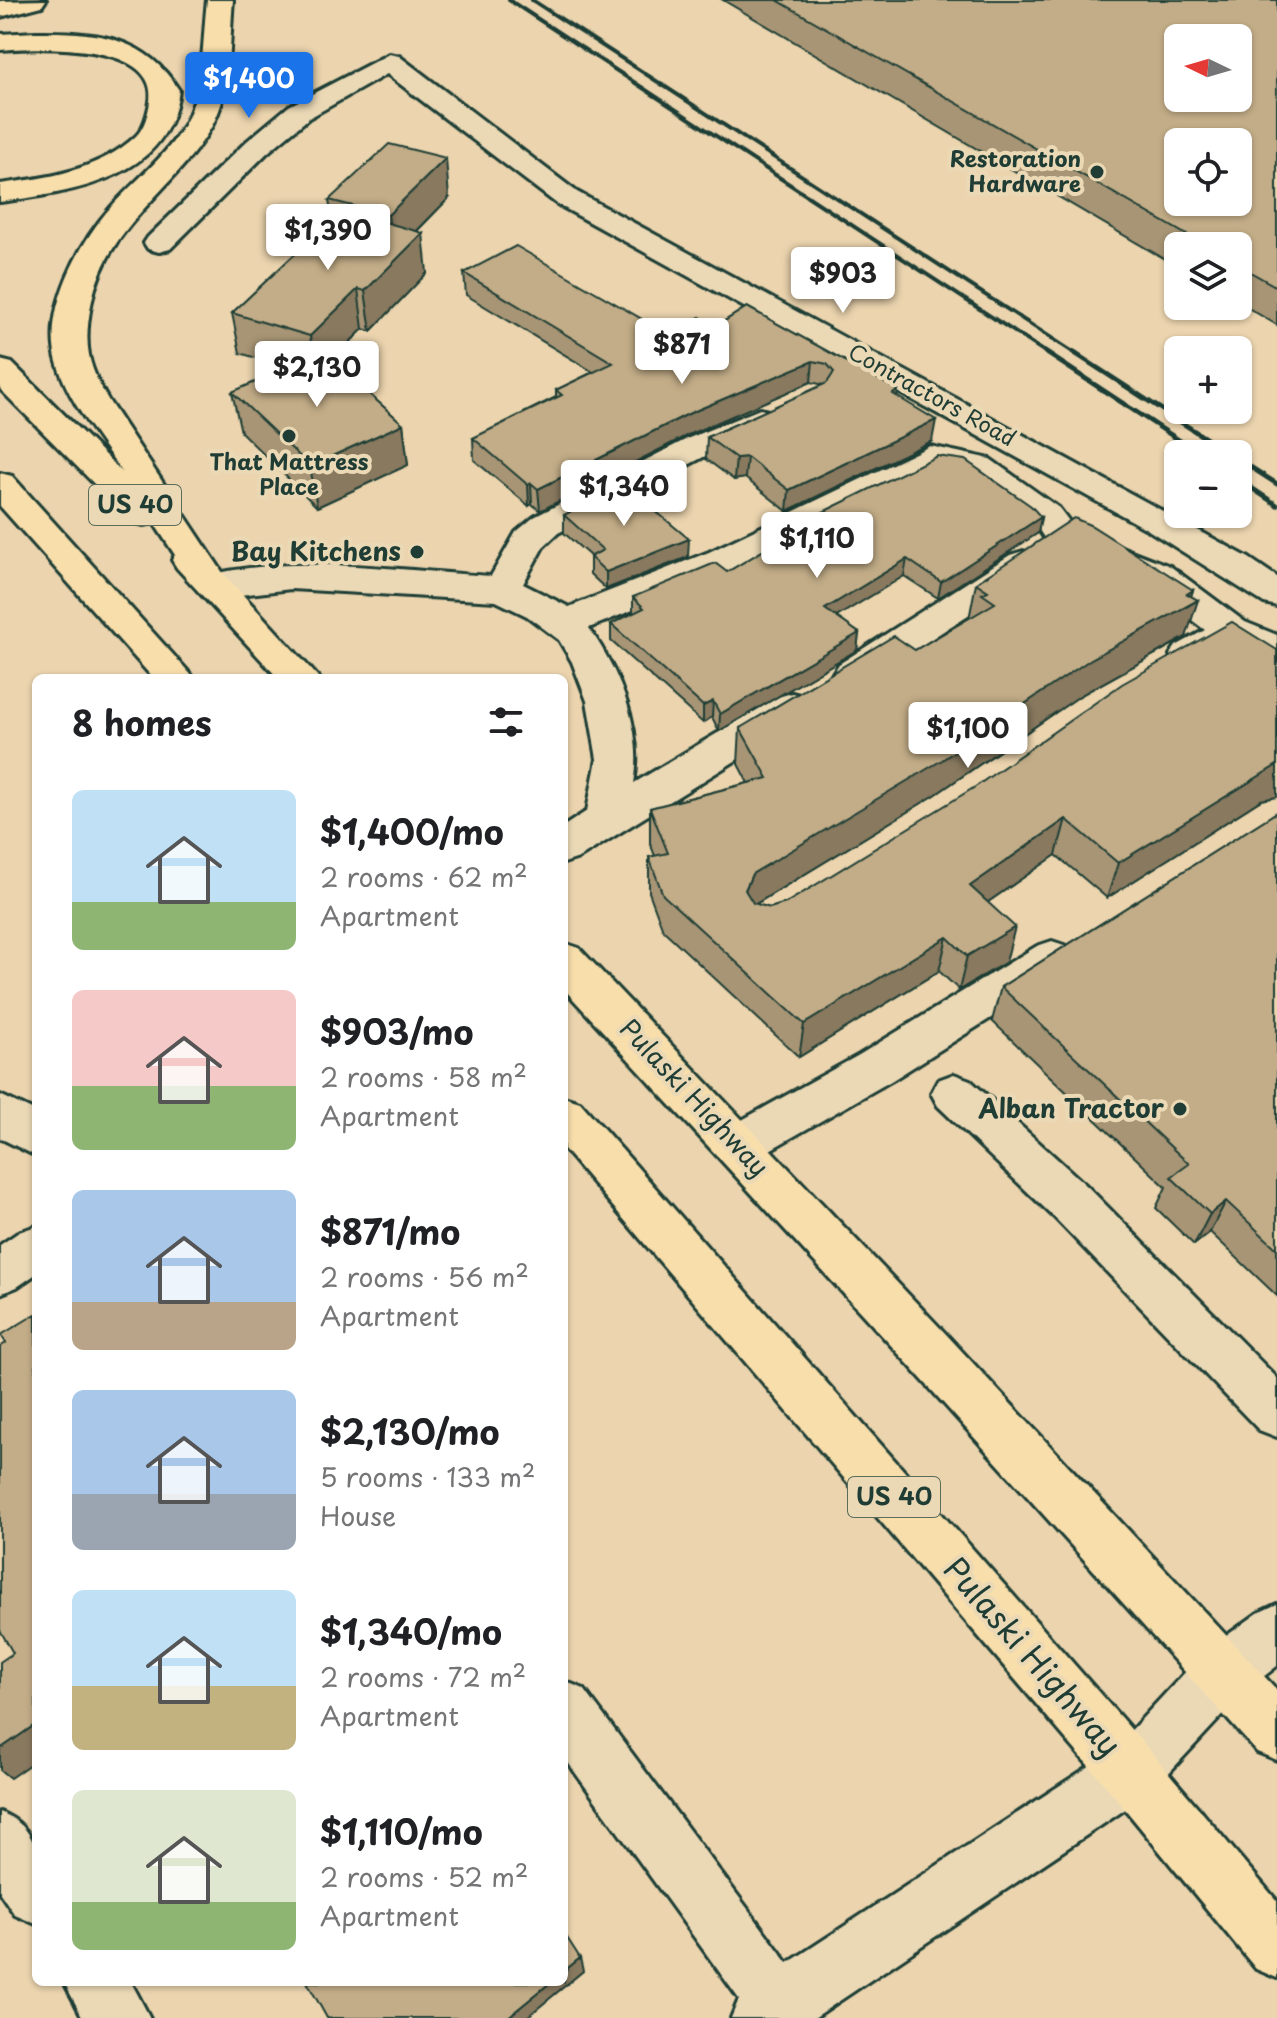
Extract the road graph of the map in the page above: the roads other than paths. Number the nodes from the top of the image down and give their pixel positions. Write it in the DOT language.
graph roads {
  1 [pos="33,0"];
  2 [pos="220,0"];
  3 [pos="0,9"];
  4 [pos="0,42"];
  5 [pos="0,193"];
  6 [pos="159,243"];
  7 [pos="0,370"];
  8 [pos="784,408"];
  9 [pos="0,484"];
  10 [pos="0,525"];
  11 [pos="1062,537"];
  12 [pos="80,571"];
  13 [pos="212,583"];
  14 [pos="502,589"];
  15 [pos="1277,594"];
  16 [pos="565,623"];
  17 [pos="1232,631"];
  18 [pos="1277,649"];
  19 [pos="1164,669"];
  20 [pos="171,674"];
  21 [pos="296,674"];
  22 [pos="606,819"];
  23 [pos="568,844"];
  24 [pos="1081,940"];
  25 [pos="568,964"];
  26 [pos="954,1093"];
  27 [pos="0,1114"];
  28 [pos="568,1121"];
  29 [pos="32,1134"];
  30 [pos="738,1145"];
  31 [pos="32,1250"];
  32 [pos="0,1272"];
  33 [pos="1277,1413"];
  34 [pos="1277,1632"];
  35 [pos="1224,1672"];
  36 [pos="568,1715"];
  37 [pos="1277,1732"];
  38 [pos="1131,1772"];
  39 [pos="0,1841"];
  40 [pos="32,1888"];
  41 [pos="1277,1948"];
  42 [pos="98,1986"];
  43 [pos="771,2011"];
  44 [pos="119,2018"];
  1 -- 3 [label="highway"];
  2 -- 13 [label="highway"];
  4 -- 5 [label="highway"];
  6 -- 15 [label="street, Contractors Road"];
  7 -- 13 [label="highway, US 40"];
  8 -- 14 [label="street"];
  9 -- 12 [label="highway, US 40"];
  10 -- 12 [label="highway"];
  11 -- 16 [label="street"];
  11 -- 17 [label="street"];
  11 -- 22 [label="street"];
  12 -- 20 [label="highway, US 40"];
  13 -- 14 [label="street"];
  13 -- 21 [label="highway, US 40"];
  14 -- 16 [label="street"];
  16 -- 22 [label="street"];
  17 -- 18 [label="street"];
  17 -- 19 [label="street"];
  22 -- 23 [label="street"];
  24 -- 30 [label="street"];
  25 -- 30 [label="highway, Pulaski Highway"];
  26 -- 33 [label="street"];
  27 -- 29 [label="street"];
  28 -- 38 [label="highway, Pulaski Highway / US 40"];
  30 -- 35 [label="highway, Pulaski Highway"];
  31 -- 32 [label="street"];
  34 -- 35 [label="street"];
  35 -- 37 [label="highway, Pulaski Highway"];
  35 -- 38 [label="street"];
  36 -- 43 [label="street"];
  38 -- 41 [label="highway, Pulaski Highway / US 40"];
  38 -- 43 [label="street"];
  39 -- 40 [label="street"];
  42 -- 44 [label="street"];
}
